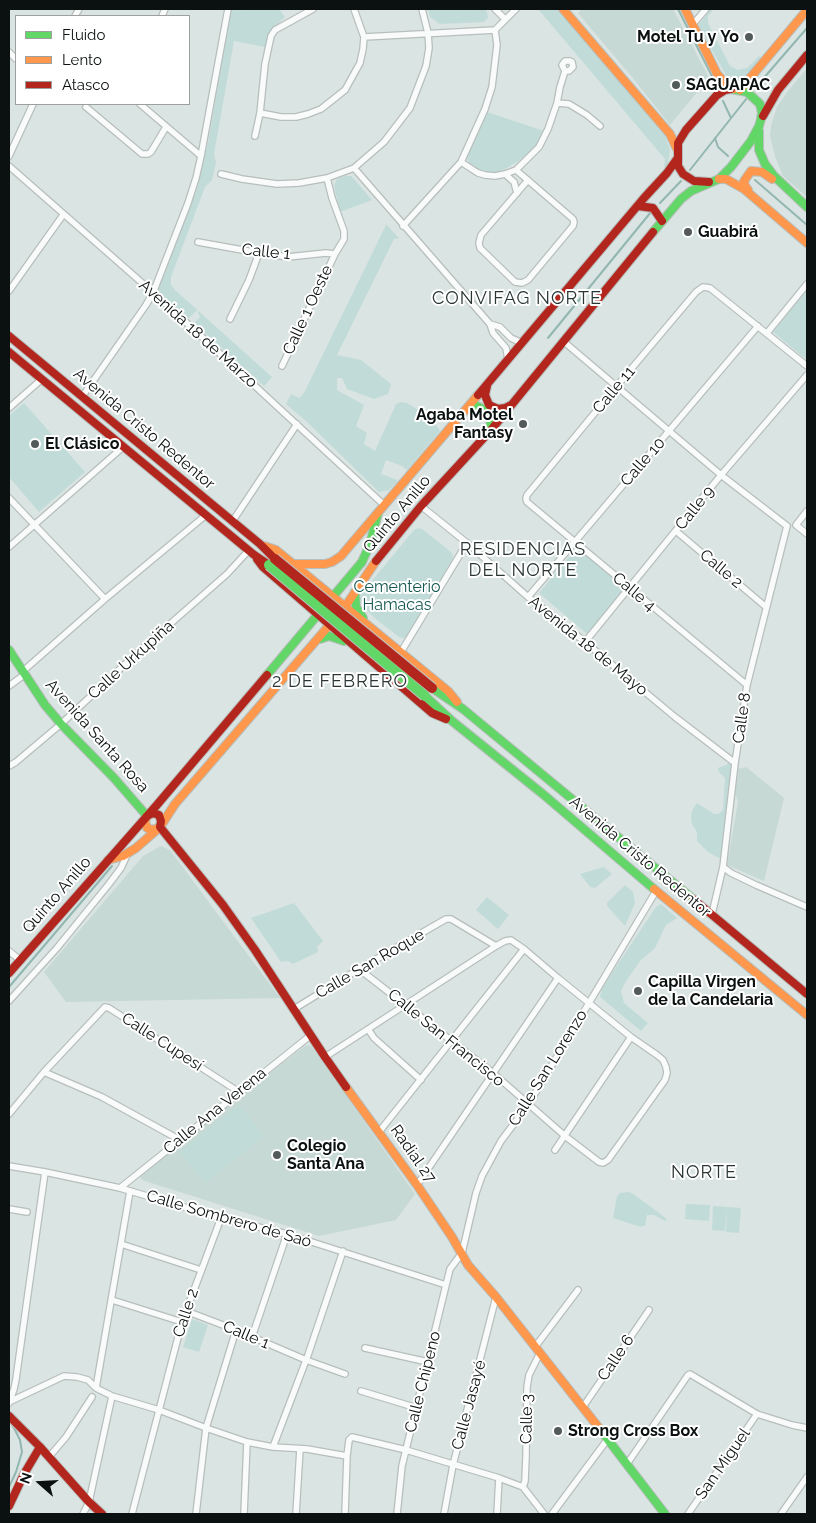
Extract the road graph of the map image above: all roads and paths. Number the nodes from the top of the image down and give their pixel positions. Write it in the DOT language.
graph roads {
  1 [pos="228,9"];
  2 [pos="313,9"];
  3 [pos="354,9"];
  4 [pos="422,9"];
  5 [pos="495,9"];
  6 [pos="516,9"];
  7 [pos="563,9"];
  8 [pos="685,9"];
  9 [pos="706,9"];
  10 [pos="807,10"];
  11 [pos="505,19"];
  12 [pos="693,24"];
  13 [pos="495,30"];
  14 [pos="428,33"];
  15 [pos="364,37"];
  16 [pos="807,55"];
  17 [pos="565,70"];
  18 [pos="718,74"];
  19 [pos="738,90"];
  20 [pos="717,95"];
  21 [pos="557,103"];
  22 [pos="33,105"];
  23 [pos="141,105"];
  24 [pos="86,107"];
  25 [pos="260,113"];
  26 [pos="760,124"];
  27 [pos="600,126"];
  28 [pos="166,127"];
  29 [pos="665,128"];
  30 [pos="686,130"];
  31 [pos="256,136"];
  32 [pos="677,155"];
  33 [pos="9,156"];
  34 [pos="201,156"];
  35 [pos="461,162"];
  36 [pos="9,166"];
  37 [pos="354,168"];
  38 [pos="516,170"];
  39 [pos="221,174"];
  40 [pos="505,174"];
  41 [pos="327,178"];
  42 [pos="528,180"];
  43 [pos="714,181"];
  44 [pos="517,193"];
  45 [pos="752,195"];
  46 [pos="638,206"];
  47 [pos="807,208"];
  48 [pos="63,215"];
  49 [pos="662,221"];
  50 [pos="404,226"];
  51 [pos="198,242"];
  52 [pos="807,243"];
  53 [pos="259,253"];
  54 [pos="335,254"];
  55 [pos="807,284"];
  56 [pos="9,291"];
  57 [pos="153,293"];
  58 [pos="230,319"];
  59 [pos="490,324"];
  60 [pos="758,326"];
  61 [pos="767,333"];
  62 [pos="9,336"];
  63 [pos="564,342"];
  64 [pos="522,343"];
  65 [pos="9,352"];
  66 [pos="508,359"];
  67 [pos="282,366"];
  68 [pos="807,366"];
  69 [pos="807,375"];
  70 [pos="42,379"];
  71 [pos="487,384"];
  72 [pos="616,387"];
  73 [pos="82,397"];
  74 [pos="512,404"];
  75 [pos="9,408"];
  76 [pos="466,410"];
  77 [pos="297,424"];
  78 [pos="491,430"];
  79 [pos="669,431"];
  80 [pos="123,447"];
  81 [pos="721,475"];
  82 [pos="527,495"];
  83 [pos="9,498"];
  84 [pos="421,506"];
  85 [pos="381,509"];
  86 [pos="807,511"];
  87 [pos="206,515"];
  88 [pos="232,522"];
  89 [pos="34,525"];
  90 [pos="796,525"];
  91 [pos="787,526"];
  92 [pos="676,532"];
  93 [pos="807,534"];
  94 [pos="467,542"];
  95 [pos="575,542"];
  96 [pos="260,544"];
  97 [pos="9,547"];
  98 [pos="251,552"];
  99 [pos="272,562"];
  100 [pos="293,564"];
  101 [pos="316,583"];
  102 [pos="629,588"];
  103 [pos="355,592"];
  104 [pos="333,597"];
  105 [pos="528,598"];
  106 [pos="105,599"];
  107 [pos="302,601"];
  108 [pos="345,607"];
  109 [pos="766,607"];
  110 [pos="317,614"];
  111 [pos="330,625"];
  112 [pos="370,628"];
  113 [pos="305,630"];
  114 [pos="318,640"];
  115 [pos="585,642"];
  116 [pos="355,646"];
  117 [pos="9,650"];
  118 [pos="401,652"];
  119 [pos="23,674"];
  120 [pos="747,685"];
  121 [pos="9,686"];
  122 [pos="429,692"];
  123 [pos="462,709"];
  124 [pos="452,721"];
  125 [pos="61,724"];
  126 [pos="735,763"];
  127 [pos="9,766"];
  128 [pos="147,816"];
  129 [pos="160,827"];
  130 [pos="128,853"];
  131 [pos="108,860"];
  132 [pos="723,867"];
  133 [pos="656,891"];
  134 [pos="807,907"];
  135 [pos="712,914"];
  136 [pos="496,946"];
  137 [pos="524,949"];
  138 [pos="9,951"];
  139 [pos="20,960"];
  140 [pos="359,969"];
  141 [pos="9,973"];
  142 [pos="558,978"];
  143 [pos="807,994"];
  144 [pos="9,1001"];
  145 [pos="589,1003"];
  146 [pos="405,1005"];
  147 [pos="294,1009"];
  148 [pos="807,1015"];
  149 [pos="368,1029"];
  150 [pos="311,1035"];
  151 [pos="631,1037"];
  152 [pos="452,1041"];
  153 [pos="326,1057"];
  154 [pos="44,1072"];
  155 [pos="492,1074"];
  156 [pos="421,1080"];
  157 [pos="239,1092"];
  158 [pos="528,1105"];
  159 [pos="9,1114"];
  160 [pos="379,1132"];
  161 [pos="565,1136"];
  162 [pos="180,1140"];
  163 [pos="555,1150"];
  164 [pos="9,1166"];
  165 [pos="45,1172"];
  166 [pos="417,1185"];
  167 [pos="120,1188"];
  168 [pos="130,1191"];
  169 [pos="9,1209"];
  170 [pos="27,1212"];
  171 [pos="221,1218"];
  172 [pos="287,1234"];
  173 [pos="121,1244"];
  174 [pos="343,1251"];
  175 [pos="462,1253"];
  176 [pos="201,1270"];
  177 [pos="446,1285"];
  178 [pos="578,1290"];
  179 [pos="496,1297"];
  180 [pos="112,1300"];
  181 [pos="649,1310"];
  182 [pos="186,1312"];
  183 [pos="182,1322"];
  184 [pos="236,1330"];
  185 [pos="252,1337"];
  186 [pos="366,1348"];
  187 [pos="538,1350"];
  188 [pos="307,1358"];
  189 [pos="428,1362"];
  190 [pos="345,1374"];
  191 [pos="96,1388"];
  192 [pos="361,1391"];
  193 [pos="112,1396"];
  194 [pos="92,1397"];
  195 [pos="9,1403"];
  196 [pos="583,1406"];
  197 [pos="417,1408"];
  198 [pos="159,1410"];
  199 [pos="757,1414"];
  200 [pos="9,1416"];
  201 [pos="206,1428"];
  202 [pos="807,1428"];
  203 [pos="607,1440"];
  204 [pos="247,1442"];
  205 [pos="40,1447"];
  206 [pos="273,1447"];
  207 [pos="300,1449"];
  208 [pos="406,1450"];
  209 [pos="347,1456"];
  210 [pos="49,1457"];
  211 [pos="627,1464"];
  212 [pos="453,1465"];
  213 [pos="807,1477"];
  214 [pos="499,1478"];
  215 [pos="523,1487"];
  216 [pos="89,1502"];
  217 [pos="9,1506"];
  218 [pos="82,1514"];
  219 [pos="102,1514"];
  220 [pos="132,1514"];
  221 [pos="196,1514"];
  222 [pos="244,1514"];
  223 [pos="296,1514"];
  224 [pos="345,1514"];
  225 [pos="397,1514"];
  226 [pos="444,1514"];
  227 [pos="497,1514"];
  228 [pos="544,1514"];
  229 [pos="552,1514"];
  230 [pos="664,1514"];
  231 [pos="688,1514"];
  232 [pos="781,1514"];
  1 -- 34 [label="street"];
  2 -- 25 [label="street"];
  3 -- 15 [label="street"];
  4 -- 14 [label="street"];
  5 -- 11 [label="street"];
  6 -- 11 [label="street"];
  7 -- 29 [label="main road"];
  8 -- 12 [label="main road"];
  9 -- 12 [label="street"];
  10 -- 19 [label="main road"];
  11 -- 13 [label="street"];
  12 -- 18 [label="main road"];
  13 -- 14 [label="street"];
  13 -- 35 [label="street"];
  14 -- 15 [label="street"];
  14 -- 37 [label="street"];
  15 -- 25 [label="street"];
  16 -- 26 [label="main road, Quinto Anillo"];
  17 -- 21 [label="street"];
  18 -- 19 [label="main road"];
  18 -- 20 [label="main road"];
  19 -- 20 [label="main road"];
  19 -- 26 [label="main road"];
  20 -- 30 [label="main road, Quinto Anillo"];
  21 -- 27 [label="street"];
  21 -- 38 [label="street"];
  22 -- 33 [label="street"];
  23 -- 28 [label="street"];
  24 -- 28 [label="street"];
  25 -- 31 [label="street"];
  26 -- 43 [label="main road, Quinto Anillo"];
  26 -- 47 [label="main road"];
  28 -- 34 [label="street"];
  29 -- 30 [label="main road"];
  29 -- 32 [label="main road"];
  30 -- 32 [label="main road, Quinto Anillo"];
  32 -- 43 [label="main road"];
  32 -- 46 [label="main road, Quinto Anillo"];
  34 -- 57 [label="street"];
  35 -- 40 [label="street"];
  35 -- 50 [label="street"];
  36 -- 48 [label="street, Avenida 18 de Marzo"];
  37 -- 41 [label="street"];
  37 -- 50 [label="street"];
  38 -- 40 [label="street"];
  38 -- 42 [label="street"];
  39 -- 41 [label="street"];
  40 -- 44 [label="street"];
  41 -- 54 [label="street, Calle 1 Oeste"];
  42 -- 44 [label="street"];
  42 -- 44 [label="street"];
  43 -- 45 [label="main road"];
  43 -- 49 [label="main road, Quinto Anillo"];
  45 -- 47 [label="main road"];
  45 -- 52 [label="main road"];
  46 -- 49 [label="main road"];
  46 -- 64 [label="main road, Quinto Anillo"];
  48 -- 56 [label="street"];
  48 -- 57 [label="street, Avenida 18 de Marzo"];
  49 -- 63 [label="main road, Quinto Anillo"];
  50 -- 59 [label="street"];
  51 -- 53 [label="street, Calle 1"];
  53 -- 54 [label="street, Calle 1"];
  53 -- 58 [label="street"];
  54 -- 67 [label="street, Calle 1 Oeste"];
  55 -- 61 [label="street"];
  57 -- 73 [label="street"];
  57 -- 77 [label="street, Avenida 18 de Marzo"];
  59 -- 64 [label="street"];
  59 -- 66 [label="street"];
  60 -- 61 [label="street"];
  60 -- 72 [label="street, Calle 11"];
  60 -- 79 [label="street, Calle 10"];
  61 -- 68 [label="street"];
  62 -- 73 [label="main road, Avenida Cristo Redentor"];
  63 -- 72 [label="street"];
  63 -- 74 [label="main road, Quinto Anillo"];
  64 -- 66 [label="main road, Quinto Anillo"];
  65 -- 70 [label="main road, Avenida Cristo Redentor"];
  66 -- 71 [label="main road, Quinto Anillo"];
  69 -- 81 [label="street, Calle 9"];
  70 -- 75 [label="street"];
  70 -- 80 [label="main road, Avenida Cristo Redentor"];
  71 -- 74 [label="main road"];
  71 -- 76 [label="main road, Quinto Anillo"];
  72 -- 79 [label="street"];
  72 -- 82 [label="street, Calle 11"];
  73 -- 88 [label="main road, Avenida Cristo Redentor"];
  74 -- 78 [label="main road, Quinto Anillo"];
  76 -- 78 [label="main road"];
  76 -- 85 [label="main road, Quinto Anillo"];
  77 -- 85 [label="street, Avenida 18 de Marzo"];
  77 -- 88 [label="street"];
  78 -- 84 [label="main road, Quinto Anillo"];
  79 -- 81 [label="street"];
  79 -- 95 [label="street, Calle 10"];
  80 -- 87 [label="main road, Avenida Cristo Redentor"];
  80 -- 89 [label="street"];
  81 -- 91 [label="street"];
  81 -- 92 [label="street, Calle 9"];
  82 -- 95 [label="street, Calle 4"];
  83 -- 89 [label="street"];
  84 -- 94 [label="street, Avenida 18 de Mayo"];
  84 -- 103 [label="main road, Quinto Anillo"];
  85 -- 100 [label="main road"];
  85 -- 104 [label="main road, Quinto Anillo"];
  86 -- 90 [label="street"];
  87 -- 98 [label="main road, Avenida Cristo Redentor"];
  87 -- 106 [label="street"];
  88 -- 96 [label="main road, Avenida Cristo Redentor"];
  89 -- 97 [label="street"];
  89 -- 106 [label="street"];
  90 -- 91 [label="street"];
  90 -- 93 [label="street"];
  91 -- 109 [label="street, Calle 8"];
  92 -- 102 [label="street, Calle 9"];
  92 -- 109 [label="street, Calle 2"];
  94 -- 105 [label="street, Avenida 18 de Mayo"];
  94 -- 118 [label="street"];
  95 -- 102 [label="street, Calle 4"];
  95 -- 105 [label="street, Calle 10"];
  96 -- 99 [label="main road, Avenida Cristo Redentor"];
  96 -- 100 [label="main road, Avenida Cristo Redentor"];
  98 -- 99 [label="main road, Avenida Cristo Redentor"];
  98 -- 107 [label="main road, Avenida Cristo Redentor"];
  98 -- 125 [label="street, Calle Urkupiña"];
  99 -- 122 [label="main road, Avenida Cristo Redentor, bridge"];
  100 -- 101 [label="main road, Avenida Cristo Redentor"];
  101 -- 104 [label="main road, Avenida Cristo Redentor"];
  101 -- 107 [label="main road"];
  102 -- 115 [label="street, Calle 9"];
  102 -- 120 [label="street, Calle 4"];
  103 -- 108 [label="main road, Quinto Anillo"];
  103 -- 112 [label="main road"];
  104 -- 108 [label="main road, Avenida Cristo Redentor"];
  104 -- 110 [label="main road, Quinto Anillo"];
  105 -- 115 [label="street, Avenida 18 de Mayo"];
  106 -- 119 [label="street"];
  107 -- 110 [label="main road, Avenida Cristo Redentor"];
  107 -- 113 [label="main road"];
  108 -- 111 [label="main road, Quinto Anillo"];
  108 -- 112 [label="main road, Avenida Cristo Redentor"];
  109 -- 120 [label="street, Calle 8"];
  110 -- 111 [label="main road, Avenida Cristo Redentor"];
  110 -- 113 [label="main road, Quinto Anillo"];
  111 -- 114 [label="main road, Quinto Anillo"];
  111 -- 116 [label="main road, Avenida Cristo Redentor"];
  112 -- 116 [label="main road"];
  112 -- 118 [label="main road, Avenida Cristo Redentor"];
  113 -- 128 [label="main road, Quinto Anillo"];
  114 -- 116 [label="main road"];
  114 -- 129 [label="main road, Quinto Anillo"];
  115 -- 126 [label="street, Avenida 18 de Mayo"];
  116 -- 124 [label="main road, Avenida Cristo Redentor"];
  117 -- 119 [label="main road, Avenida Santa Rosa"];
  118 -- 123 [label="main road, Avenida Cristo Redentor"];
  119 -- 121 [label="street"];
  119 -- 125 [label="main road, Avenida Santa Rosa"];
  120 -- 126 [label="street, Calle 8"];
  122 -- 123 [label="main road, Avenida Cristo Redentor"];
  122 -- 124 [label="main road, Avenida Cristo Redentor"];
  123 -- 135 [label="main road, Avenida Cristo Redentor"];
  124 -- 133 [label="main road, Avenida Cristo Redentor"];
  125 -- 127 [label="street, Calle Urkupiña"];
  125 -- 128 [label="main road, Avenida Santa Rosa"];
  126 -- 132 [label="street, Calle 8"];
  128 -- 129 [label="main road, Radial 27"];
  128 -- 131 [label="main road, Quinto Anillo"];
  129 -- 130 [label="main road, Quinto Anillo"];
  129 -- 147 [label="main road, Radial 27"];
  130 -- 131 [label="main road, Quinto Anillo"];
  130 -- 144 [label="street"];
  131 -- 139 [label="main road, Quinto Anillo"];
  132 -- 134 [label="street"];
  132 -- 135 [label="street, Calle 8"];
  133 -- 145 [label="street, Calle San Lorenzo"];
  133 -- 148 [label="main road, Avenida Cristo Redentor"];
  135 -- 143 [label="main road, Avenida Cristo Redentor"];
  136 -- 137 [label="street"];
  136 -- 140 [label="street, Calle San Roque"];
  136 -- 146 [label="street"];
  137 -- 142 [label="street"];
  137 -- 152 [label="street"];
  138 -- 139 [label="street"];
  139 -- 141 [label="main road, Quinto Anillo"];
  140 -- 146 [label="street, Calle San Francisco"];
  140 -- 147 [label="street, Calle San Roque"];
  142 -- 145 [label="street"];
  142 -- 155 [label="street"];
  145 -- 151 [label="street"];
  145 -- 158 [label="street, Calle San Lorenzo"];
  146 -- 149 [label="street"];
  146 -- 152 [label="street, Calle San Francisco"];
  147 -- 150 [label="main road, Radial 27"];
  149 -- 153 [label="street"];
  149 -- 156 [label="street"];
  150 -- 153 [label="main road, Radial 27"];
  150 -- 157 [label="street, Calle Ana Verena"];
  151 -- 161 [label="street"];
  151 -- 161 [label="street, Calle San Francisco"];
  152 -- 155 [label="street, Calle San Francisco"];
  152 -- 156 [label="street"];
  153 -- 160 [label="main road, Radial 27"];
  154 -- 157 [label="street, Calle Cupesí"];
  154 -- 159 [label="street, Calle Cupesí"];
  154 -- 162 [label="street"];
  155 -- 158 [label="street, Calle San Francisco"];
  155 -- 166 [label="street"];
  156 -- 160 [label="street"];
  157 -- 162 [label="street, Calle Ana Verena"];
  158 -- 161 [label="street, Calle San Francisco"];
  158 -- 175 [label="street, Calle San Lorenzo"];
  160 -- 166 [label="main road, Radial 27"];
  161 -- 163 [label="street"];
  162 -- 167 [label="street, Calle Ana Verena"];
  164 -- 165 [label="street, Calle Sombrero de Saó"];
  165 -- 167 [label="street, Calle Sombrero de Saó"];
  165 -- 195 [label="street"];
  166 -- 175 [label="main road, Radial 27"];
  167 -- 168 [label="street, Calle Sombrero de Saó"];
  168 -- 171 [label="street, Calle Sombrero de Saó"];
  168 -- 173 [label="street"];
  169 -- 170 [label="street"];
  171 -- 172 [label="street, Calle Sombrero de Saó"];
  171 -- 176 [label="street, Calle 2"];
  172 -- 174 [label="street, Calle Sombrero de Saó"];
  172 -- 185 [label="street"];
  173 -- 176 [label="street"];
  173 -- 180 [label="street"];
  174 -- 177 [label="street, Calle Sombrero de Saó"];
  174 -- 188 [label="street"];
  175 -- 177 [label="street, Calle Chipeno"];
  175 -- 179 [label="main road, Radial 27"];
  176 -- 182 [label="street, Calle 2"];
  177 -- 189 [label="street, Calle Chipeno"];
  178 -- 187 [label="street, Calle 3"];
  179 -- 187 [label="main road, Radial 27"];
  179 -- 212 [label="street, Calle Jasayé"];
  180 -- 183 [label="street"];
  180 -- 191 [label="street"];
  181 -- 196 [label="street, Calle 6"];
  182 -- 183 [label="street, Calle 2"];
  182 -- 184 [label="street, Calle 1"];
  183 -- 198 [label="street, Calle 2"];
  184 -- 185 [label="street, Calle 1"];
  184 -- 201 [label="street"];
  185 -- 188 [label="street, Calle 1"];
  186 -- 189 [label="street"];
  187 -- 196 [label="main road, Radial 27"];
  187 -- 215 [label="street, Calle 3"];
  188 -- 190 [label="street, Calle 1"];
  188 -- 206 [label="street"];
  189 -- 197 [label="street, Calle Chipeno"];
  191 -- 193 [label="street"];
  191 -- 195 [label="street"];
  192 -- 197 [label="street"];
  193 -- 198 [label="street"];
  193 -- 216 [label="street"];
  194 -- 210 [label="street"];
  196 -- 203 [label="main road, Radial 27"];
  197 -- 208 [label="street, Calle Chipeno"];
  198 -- 201 [label="street"];
  198 -- 220 [label="street"];
  199 -- 202 [label="street"];
  199 -- 211 [label="street"];
  199 -- 231 [label="street, San Miguel"];
  200 -- 205 [label="main road"];
  201 -- 204 [label="street"];
  201 -- 221 [label="street"];
  203 -- 211 [label="main road, Radial 27"];
  203 -- 229 [label="street"];
  204 -- 206 [label="street"];
  204 -- 222 [label="street"];
  205 -- 210 [label="main road"];
  205 -- 217 [label="main road"];
  206 -- 207 [label="street"];
  207 -- 209 [label="street"];
  207 -- 223 [label="street"];
  208 -- 209 [label="street"];
  208 -- 212 [label="street"];
  208 -- 225 [label="street, Calle Chipeno"];
  209 -- 224 [label="street"];
  210 -- 216 [label="main road"];
  211 -- 230 [label="main road, Radial 27"];
  212 -- 214 [label="street"];
  212 -- 226 [label="street, Calle Jasayé"];
  213 -- 232 [label="street"];
  214 -- 215 [label="street"];
  214 -- 227 [label="street"];
  215 -- 228 [label="street"];
  216 -- 218 [label="street"];
  216 -- 219 [label="main road"];
}
